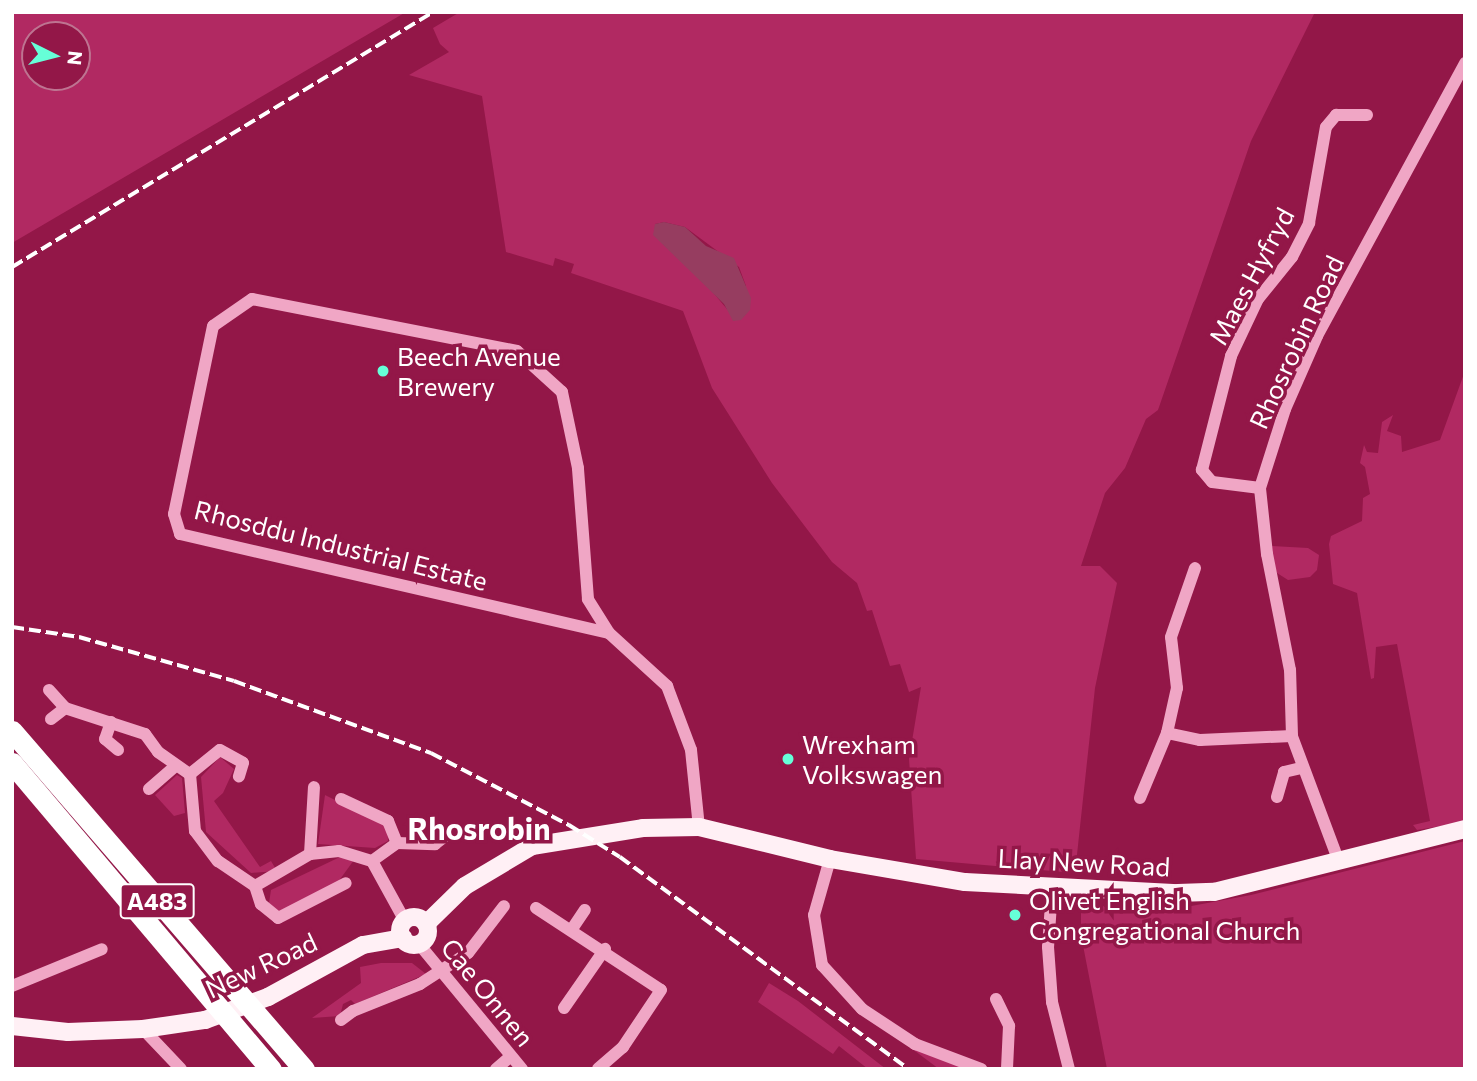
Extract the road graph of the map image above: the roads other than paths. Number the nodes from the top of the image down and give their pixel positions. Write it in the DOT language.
graph roads {
  1 [pos="1465,63"];
  2 [pos="1367,114"];
  3 [pos="1260,488"];
  4 [pos="1195,568"];
  5 [pos="609,633"];
  6 [pos="50,690"];
  7 [pos="65,708"];
  8 [pos="51,719"];
  9 [pos="111,722"];
  10 [pos="12,731"];
  11 [pos="1167,733"];
  12 [pos="1292,736"];
  13 [pos="118,750"];
  14 [pos="12,763"];
  15 [pos="175,766"];
  16 [pos="1301,768"];
  17 [pos="190,774"];
  18 [pos="239,776"];
  19 [pos="314,787"];
  20 [pos="149,789"];
  21 [pos="1277,797"];
  22 [pos="1140,798"];
  23 [pos="341,799"];
  24 [pos="699,827"];
  25 [pos="454,829"];
  26 [pos="1465,829"];
  27 [pos="397,843"];
  28 [pos="532,846"];
  29 [pos="310,854"];
  30 [pos="830,859"];
  31 [pos="372,861"];
  32 [pos="1339,862"];
  33 [pos="346,883"];
  34 [pos="255,886"];
  35 [pos="1052,889"];
  36 [pos="504,906"];
  37 [pos="536,908"];
  38 [pos="585,911"];
  39 [pos="572,929"];
  40 [pos="409,934"];
  41 [pos="102,949"];
  42 [pos="605,949"];
  43 [pos="442,970"];
  44 [pos="12,986"];
  45 [pos="996,999"];
  46 [pos="564,1008"];
  47 [pos="341,1020"];
  48 [pos="12,1026"];
  49 [pos="143,1029"];
  50 [pos="510,1057"];
  51 [pos="181,1069"];
  52 [pos="271,1069"];
  53 [pos="304,1069"];
  54 [pos="496,1069"];
  55 [pos="522,1069"];
  56 [pos="598,1069"];
  57 [pos="981,1069"];
  58 [pos="1007,1069"];
  59 [pos="1069,1069"];
  1 -- 3 [label="street, Rhosrobin Road"];
  2 -- 3 [label="street, Maes Hyfryd"];
  3 -- 12 [label="street, Rhosrobin Road"];
  4 -- 11 [label="street"];
  5 -- 5 [label="street, Rhosddu Industrial Estate"];
  5 -- 24 [label="street, Rhosddu Industrial Estate"];
  6 -- 7 [label="street"];
  7 -- 8 [label="street"];
  7 -- 9 [label="street"];
  9 -- 13 [label="street"];
  9 -- 15 [label="street"];
  10 -- 53 [label="highway, A483"];
  11 -- 12 [label="street"];
  11 -- 22 [label="street"];
  12 -- 16 [label="street, Rhosrobin Road"];
  14 -- 52 [label="highway, A483"];
  15 -- 17 [label="street"];
  15 -- 20 [label="street"];
  16 -- 21 [label="street"];
  16 -- 32 [label="street, Rhosrobin Road"];
  17 -- 18 [label="street"];
  17 -- 34 [label="street"];
  19 -- 29 [label="street"];
  23 -- 27 [label="street"];
  24 -- 28 [label="main road, Llay New Road"];
  24 -- 30 [label="main road, Llay New Road"];
  25 -- 27 [label="street"];
  26 -- 32 [label="main road, Llay New Road"];
  27 -- 31 [label="street"];
  28 -- 40 [label="main road, New Road"];
  29 -- 31 [label="street"];
  29 -- 34 [label="street"];
  30 -- 35 [label="main road, Llay New Road"];
  30 -- 57 [label="street"];
  31 -- 40 [label="street, Cae Onnen"];
  32 -- 35 [label="main road, Llay New Road"];
  33 -- 34 [label="street"];
  35 -- 59 [label="street"];
  36 -- 43 [label="street"];
  37 -- 39 [label="street"];
  38 -- 39 [label="street"];
  39 -- 42 [label="street"];
  40 -- 43 [label="street, Cae Onnen"];
  40 -- 49 [label="main road, New Road"];
  41 -- 44 [label="street"];
  42 -- 46 [label="street"];
  42 -- 56 [label="street"];
  43 -- 47 [label="street"];
  43 -- 50 [label="street, Cae Onnen"];
  45 -- 58 [label="street"];
  48 -- 49 [label="main road, New Road"];
  49 -- 51 [label="street"];
  50 -- 54 [label="street"];
  50 -- 55 [label="street, Cae Onnen"];
}
